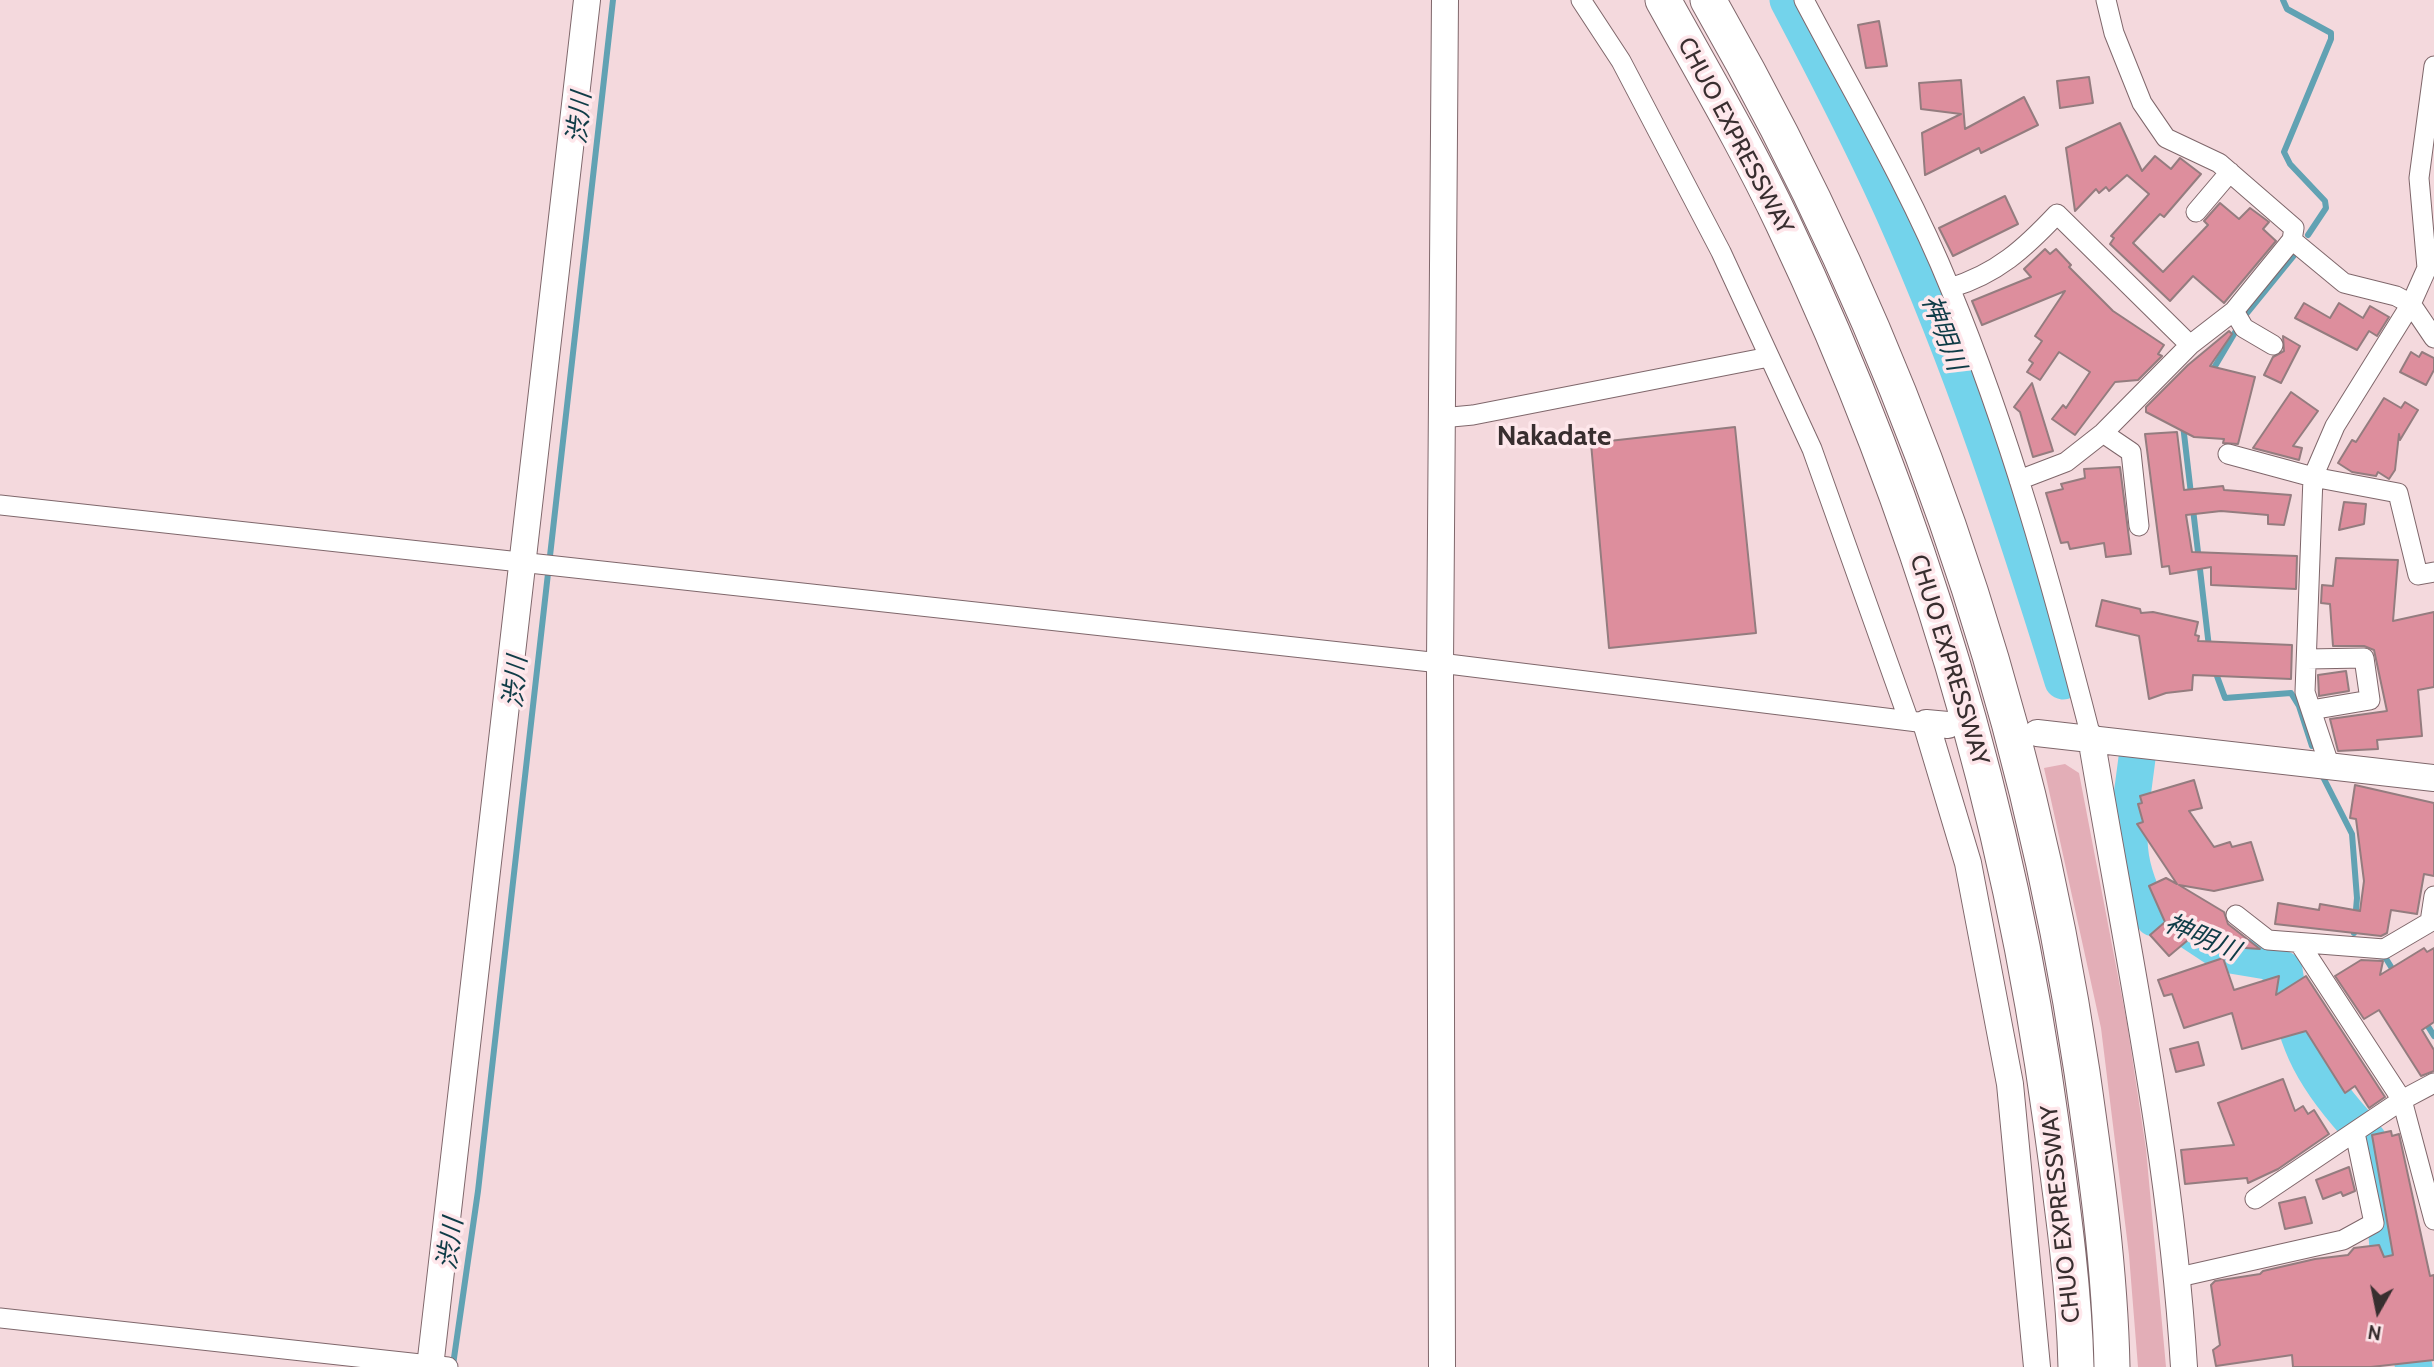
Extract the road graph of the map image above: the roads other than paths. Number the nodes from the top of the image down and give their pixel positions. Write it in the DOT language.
graph roads {
  1 [pos="587,0"];
  2 [pos="1445,0"];
  3 [pos="1581,0"];
  4 [pos="1663,0"];
  5 [pos="1708,0"];
  6 [pos="1804,0"];
  7 [pos="2106,0"];
  8 [pos="2434,66"];
  9 [pos="2230,172"];
  10 [pos="2196,212"];
  11 [pos="2292,240"];
  12 [pos="1950,288"];
  13 [pos="2412,304"];
  14 [pos="2234,311"];
  15 [pos="2434,338"];
  16 [pos="2190,345"];
  17 [pos="2273,345"];
  18 [pos="1769,357"];
  19 [pos="1441,418"];
  20 [pos="2103,433"];
  21 [pos="2228,454"];
  22 [pos="2313,477"];
  23 [pos="2019,480"];
  24 [pos="0,505"];
  25 [pos="2139,526"];
  26 [pos="529,564"];
  27 [pos="2434,572"];
  28 [pos="2307,659"];
  29 [pos="1440,663"];
  30 [pos="2311,710"];
  31 [pos="1928,723"];
  32 [pos="2037,733"];
  33 [pos="2091,737"];
  34 [pos="2330,767"];
  35 [pos="2434,778"];
  36 [pos="2434,896"];
  37 [pos="2236,915"];
  38 [pos="2432,926"];
  39 [pos="2300,944"];
  40 [pos="2434,1083"];
  41 [pos="2402,1100"];
  42 [pos="2356,1133"];
  43 [pos="2255,1199"];
  44 [pos="2434,1220"];
  45 [pos="2179,1277"];
  46 [pos="0,1318"];
  47 [pos="437,1366"];
  48 [pos="1442,1367"];
  49 [pos="2038,1367"];
  50 [pos="2076,1367"];
  51 [pos="2112,1367"];
  52 [pos="2184,1367"];
  1 -- 26 [label="street"];
  2 -- 19 [label="street"];
  3 -- 18 [label="street"];
  4 -- 50 [label="highway, CHUO EXPRESSWAY"];
  5 -- 51 [label="highway, CHUO EXPRESSWAY"];
  6 -- 12 [label="street"];
  7 -- 9 [label="street"];
  8 -- 13 [label="street"];
  9 -- 10 [label="street"];
  9 -- 11 [label="street"];
  11 -- 13 [label="street"];
  11 -- 14 [label="street"];
  12 -- 16 [label="street"];
  12 -- 23 [label="street"];
  13 -- 15 [label="street"];
  13 -- 22 [label="street"];
  14 -- 16 [label="street"];
  14 -- 17 [label="street"];
  16 -- 20 [label="street"];
  18 -- 19 [label="street"];
  18 -- 31 [label="street"];
  19 -- 29 [label="street"];
  20 -- 23 [label="street"];
  20 -- 25 [label="street"];
  21 -- 22 [label="street"];
  22 -- 27 [label="street"];
  22 -- 28 [label="street"];
  23 -- 33 [label="street"];
  24 -- 26 [label="street"];
  26 -- 29 [label="street"];
  26 -- 47 [label="street"];
  28 -- 30 [label="street"];
  28 -- 30 [label="street"];
  29 -- 31 [label="street"];
  29 -- 48 [label="street"];
  30 -- 34 [label="street"];
  31 -- 49 [label="street"];
  32 -- 33 [label="street"];
  33 -- 34 [label="street"];
  33 -- 45 [label="street"];
  34 -- 35 [label="street"];
  36 -- 38 [label="street"];
  37 -- 39 [label="street"];
  38 -- 39 [label="street"];
  39 -- 41 [label="street"];
  40 -- 41 [label="street"];
  41 -- 42 [label="street"];
  41 -- 44 [label="street"];
  42 -- 43 [label="street"];
  42 -- 45 [label="street"];
  45 -- 52 [label="street"];
  46 -- 47 [label="street"];
}
